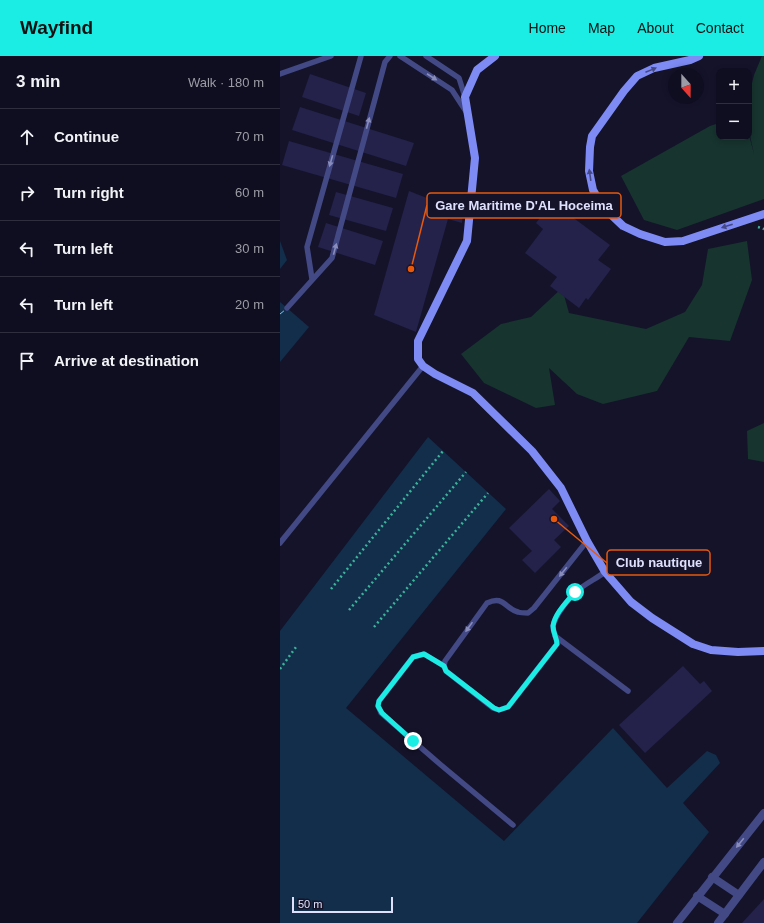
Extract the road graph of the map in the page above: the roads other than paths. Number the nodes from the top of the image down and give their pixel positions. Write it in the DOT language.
graph roads {
  1 [pos="331,56"];
  2 [pos="361,56"];
  3 [pos="390,56"];
  4 [pos="400,56"];
  5 [pos="426,56"];
  6 [pos="495,56"];
  7 [pos="699,56"];
  8 [pos="280,74"];
  9 [pos="465,97"];
  10 [pos="467,113"];
  11 [pos="764,214"];
  12 [pos="312,279"];
  13 [pos="287,308"];
  14 [pos="423,366"];
  15 [pos="587,541"];
  16 [pos="280,543"];
  17 [pos="605,572"];
  18 [pos="554,636"];
  19 [pos="764,651"];
  20 [pos="444,666"];
  21 [pos="628,691"];
  22 [pos="764,813"];
  23 [pos="513,825"];
  24 [pos="764,862"];
  25 [pos="712,877"];
  26 [pos="739,895"];
  27 [pos="698,896"];
  28 [pos="725,914"];
  29 [pos="677,923"];
  30 [pos="718,923"];
  1 -- 8 [label="lane"];
  2 -- 12 [label="lane, one-way"];
  12 -- 3 [label="lane, one-way"];
  4 -- 10 [label="lane, one-way"];
  5 -- 9 [label="lane"];
  6 -- 9 [label="street"];
  11 -- 7 [label="street, one-way"];
  9 -- 10 [label="street"];
  10 -- 14 [label="street"];
  12 -- 13 [label="lane"];
  14 -- 15 [label="street"];
  14 -- 16 [label="lane"];
  15 -- 17 [label="street"];
  15 -- 20 [label="lane, one-way"];
  17 -- 18 [label="lane"];
  17 -- 19 [label="street"];
  18 -- 20 [label="lane"];
  18 -- 21 [label="lane"];
  20 -- 23 [label="lane"];
  22 -- 25 [label="street, one-way"];
  24 -- 26 [label="street"];
  25 -- 26 [label="street"];
  25 -- 27 [label="street"];
  26 -- 28 [label="street"];
  27 -- 28 [label="street"];
  27 -- 29 [label="street"];
  28 -- 30 [label="street"];
}
